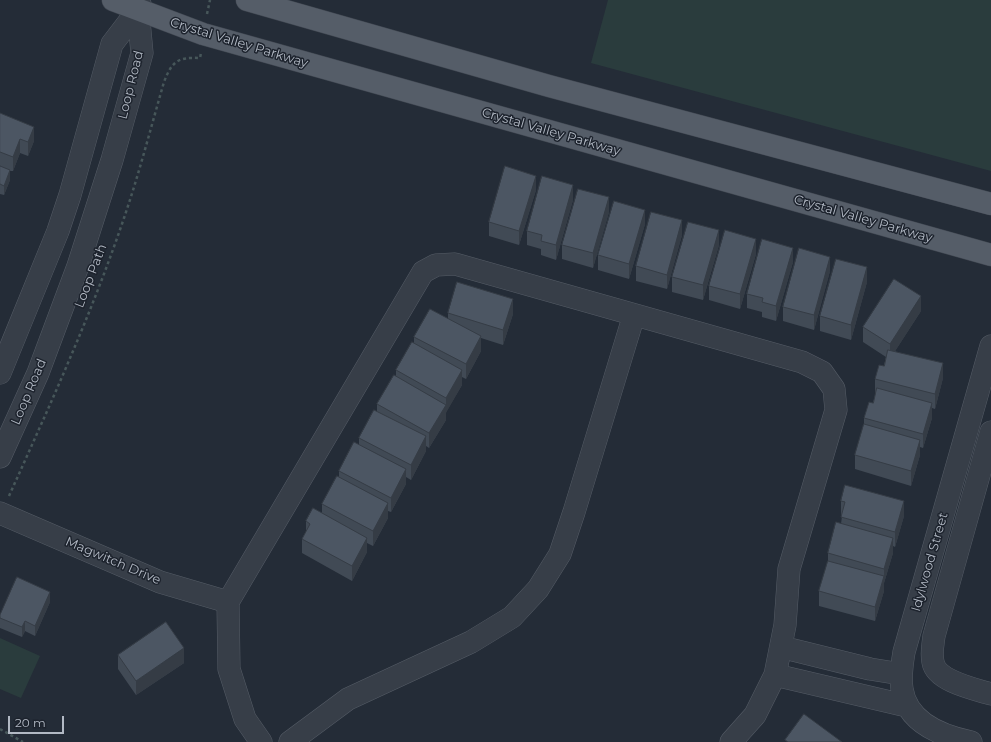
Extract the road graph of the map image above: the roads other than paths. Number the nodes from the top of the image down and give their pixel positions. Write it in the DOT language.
graph roads {
  1 [pos="113,0"];
  2 [pos="246,0"];
  3 [pos="139,5"];
  4 [pos="991,204"];
  5 [pos="991,255"];
  6 [pos="634,314"];
  7 [pos="991,346"];
  8 [pos="0,373"];
  9 [pos="991,432"];
  10 [pos="0,457"];
  11 [pos="1,514"];
  12 [pos="228,602"];
  13 [pos="781,647"];
  14 [pos="901,674"];
  15 [pos="775,675"];
  16 [pos="991,694"];
  17 [pos="907,706"];
  18 [pos="261,742"];
  19 [pos="290,742"];
  20 [pos="731,742"];
  21 [pos="971,742"];
  1 -- 3 [label="main road, Crystal Valley Parkway"];
  2 -- 4 [label="main road"];
  3 -- 5 [label="main road, Crystal Valley Parkway"];
  3 -- 8 [label="street, Loop Road"];
  3 -- 10 [label="street, Loop Road"];
  6 -- 12 [label="street"];
  6 -- 13 [label="street"];
  6 -- 19 [label="street"];
  7 -- 14 [label="street, Idylwood Street"];
  9 -- 16 [label="street, Idylwood Street"];
  11 -- 12 [label="street, Magwitch Drive"];
  12 -- 18 [label="street"];
  13 -- 14 [label="street"];
  13 -- 15 [label="street"];
  14 -- 17 [label="street, Idylwood Street"];
  15 -- 17 [label="street"];
  15 -- 20 [label="street"];
  17 -- 21 [label="street, Idylwood Street"];
}
